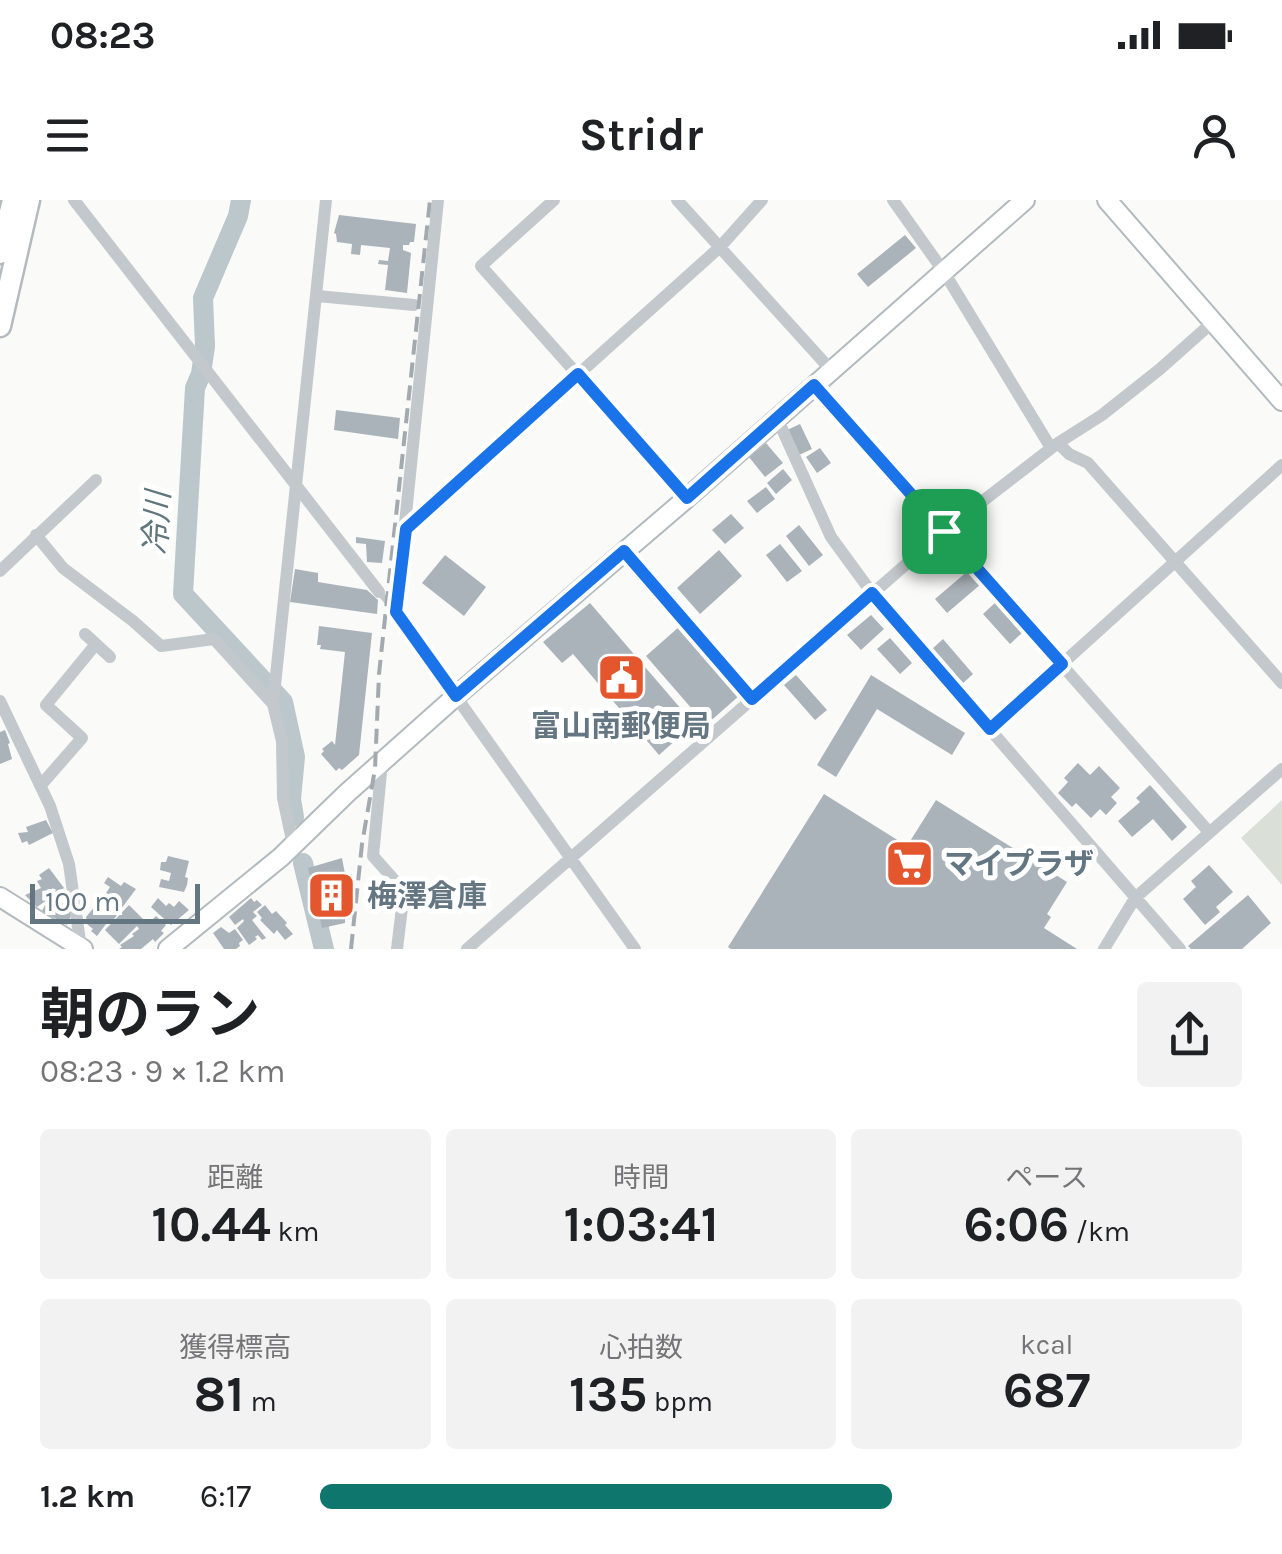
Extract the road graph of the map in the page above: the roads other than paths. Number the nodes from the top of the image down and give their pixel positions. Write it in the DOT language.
graph roads {
  1 [pos="13,200"];
  2 [pos="28,200"];
  3 [pos="74,200"];
  4 [pos="326,200"];
  5 [pos="438,200"];
  6 [pos="554,200"];
  7 [pos="677,200"];
  8 [pos="762,200"];
  9 [pos="893,200"];
  10 [pos="1025,200"];
  11 [pos="1107,200"];
  12 [pos="720,247"];
  13 [pos="0,252"];
  14 [pos="944,272"];
  15 [pos="317,296"];
  16 [pos="414,305"];
  17 [pos="1214,321"];
  18 [pos="0,326"];
  19 [pos="831,370"];
  20 [pos="578,374"];
  21 [pos="814,385"];
  22 [pos="1282,400"];
  23 [pos="777,418"];
  24 [pos="1054,445"];
  25 [pos="1282,465"];
  26 [pos="96,480"];
  27 [pos="298,486"];
  28 [pos="687,498"];
  29 [pos="406,529"];
  30 [pos="944,531"];
  31 [pos="36,535"];
  32 [pos="624,551"];
  33 [pos="1174,562"];
  34 [pos="0,570"];
  35 [pos="379,592"];
  36 [pos="872,593"];
  37 [pos="396,612"];
  38 [pos="84,634"];
  39 [pos="96,644"];
  40 [pos="110,656"];
  41 [pos="1062,664"];
  42 [pos="1282,684"];
  43 [pos="456,696"];
  44 [pos="752,699"];
  45 [pos="0,701"];
  46 [pos="273,704"];
  47 [pos="990,729"];
  48 [pos="382,762"];
  49 [pos="1282,769"];
  50 [pos="41,784"];
  51 [pos="1209,832"];
  52 [pos="293,845"];
  53 [pos="570,859"];
  54 [pos="0,897"];
  55 [pos="1135,898"];
  56 [pos="0,910"];
  57 [pos="82,948"];
  58 [pos="62,949"];
  59 [pos="168,949"];
  60 [pos="398,949"];
  61 [pos="467,949"];
  62 [pos="635,949"];
  63 [pos="1104,949"];
  64 [pos="1180,949"];
  1 -- 13 [label="main road"];
  2 -- 18 [label="main road"];
  3 -- 27 [label="street"];
  4 -- 15 [label="street"];
  5 -- 29 [label="street"];
  6 -- 20 [label="street"];
  7 -- 12 [label="street"];
  8 -- 12 [label="street"];
  9 -- 14 [label="street"];
  10 -- 14 [label="main road"];
  11 -- 17 [label="main road"];
  12 -- 19 [label="street"];
  12 -- 20 [label="street"];
  14 -- 19 [label="main road"];
  14 -- 24 [label="street"];
  15 -- 16 [label="street"];
  15 -- 27 [label="street"];
  17 -- 22 [label="main road"];
  17 -- 24 [label="street"];
  19 -- 21 [label="main road"];
  20 -- 28 [label="street"];
  20 -- 29 [label="street"];
  21 -- 23 [label="main road"];
  21 -- 30 [label="street"];
  23 -- 28 [label="main road"];
  23 -- 36 [label="street"];
  24 -- 30 [label="street"];
  24 -- 33 [label="street"];
  25 -- 33 [label="street"];
  26 -- 31 [label="street"];
  27 -- 35 [label="street"];
  27 -- 46 [label="street"];
  28 -- 32 [label="main road"];
  29 -- 37 [label="street"];
  30 -- 36 [label="street"];
  30 -- 41 [label="street"];
  31 -- 34 [label="street"];
  31 -- 46 [label="street"];
  32 -- 43 [label="main road"];
  32 -- 44 [label="street"];
  33 -- 41 [label="street"];
  33 -- 42 [label="street"];
  35 -- 37 [label="lane"];
  36 -- 44 [label="street"];
  36 -- 47 [label="street"];
  37 -- 43 [label="street"];
  38 -- 39 [label="street"];
  39 -- 40 [label="street"];
  39 -- 50 [label="street"];
  41 -- 47 [label="street"];
  41 -- 51 [label="street"];
  43 -- 48 [label="main road"];
  43 -- 53 [label="street"];
  44 -- 53 [label="street"];
  45 -- 50 [label="street"];
  46 -- 52 [label="street"];
  47 -- 55 [label="street"];
  48 -- 52 [label="main road"];
  48 -- 60 [label="street"];
  49 -- 51 [label="street"];
  50 -- 57 [label="street"];
  51 -- 55 [label="street"];
  52 -- 59 [label="main road"];
  53 -- 61 [label="street"];
  53 -- 62 [label="street"];
  54 -- 57 [label="main road"];
  55 -- 63 [label="street"];
  55 -- 64 [label="street"];
  56 -- 58 [label="main road"];
}
